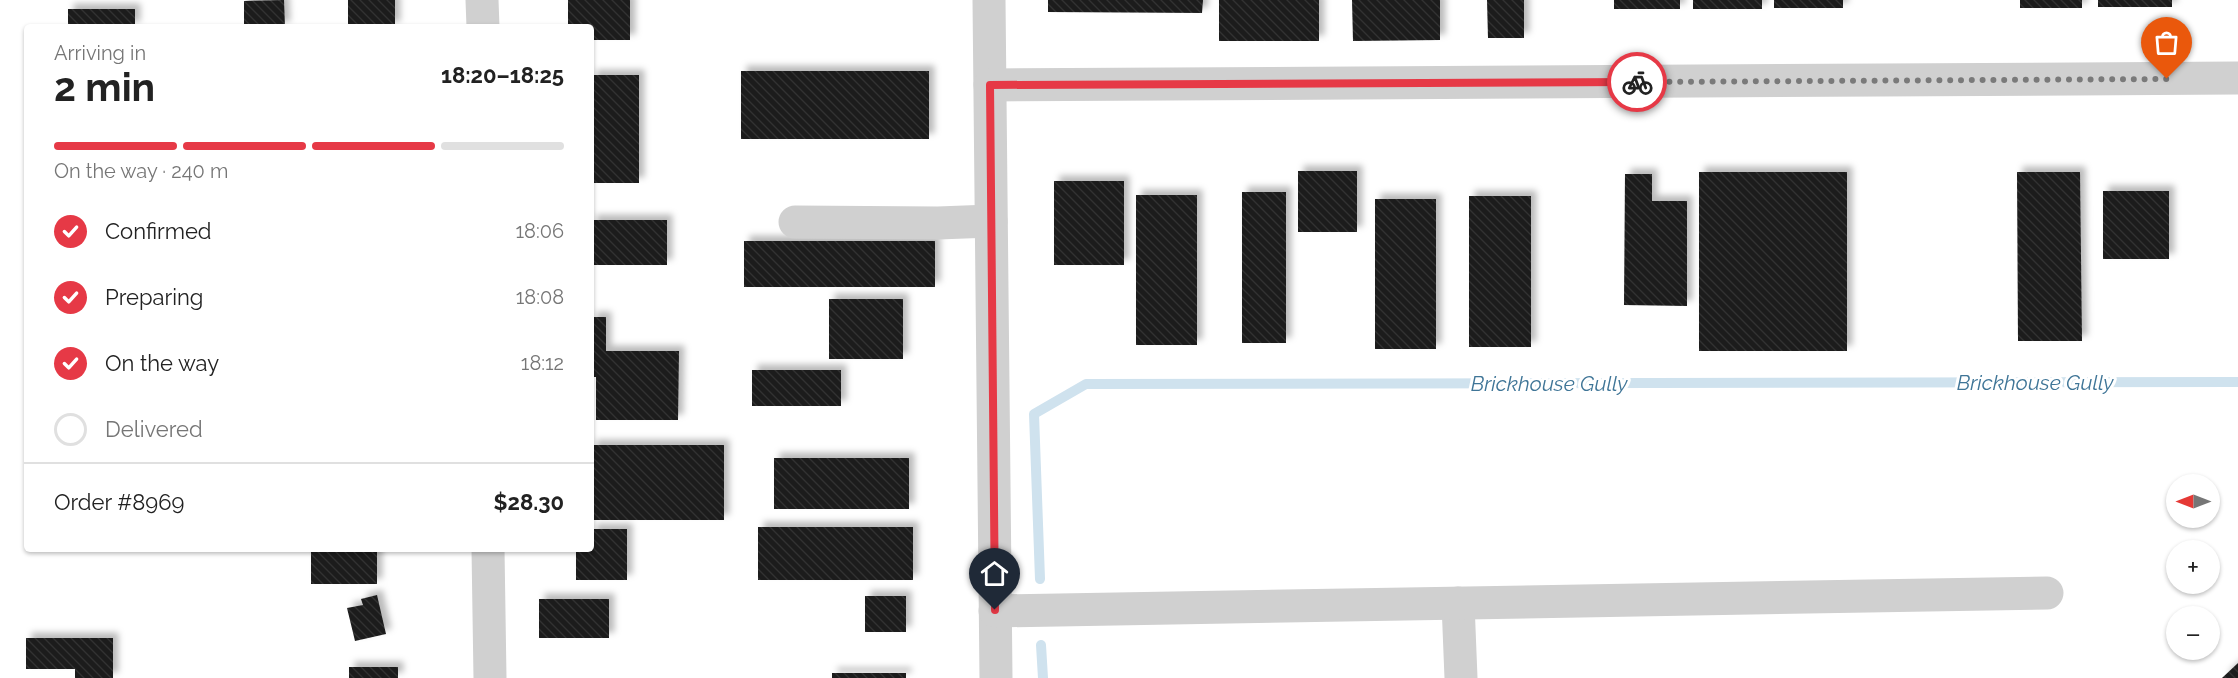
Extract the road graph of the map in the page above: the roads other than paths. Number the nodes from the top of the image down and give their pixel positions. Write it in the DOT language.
graph roads {
  1 [pos="483,0"];
  2 [pos="989,0"];
  3 [pos="483,24"];
  4 [pos="2238,78"];
  5 [pos="990,85"];
  6 [pos="991,221"];
  7 [pos="795,222"];
  8 [pos="488,552"];
  9 [pos="2047,593"];
  10 [pos="1458,603"];
  11 [pos="995,610"];
  12 [pos="490,678"];
  13 [pos="996,678"];
  14 [pos="1461,678"];
  1 -- 3 [label="street"];
  2 -- 5 [label="street"];
  4 -- 5 [label="street"];
  5 -- 6 [label="street"];
  6 -- 7 [label="street"];
  6 -- 11 [label="street"];
  8 -- 12 [label="street"];
  9 -- 10 [label="street"];
  10 -- 11 [label="street"];
  10 -- 14 [label="street"];
  11 -- 13 [label="street"];
}
